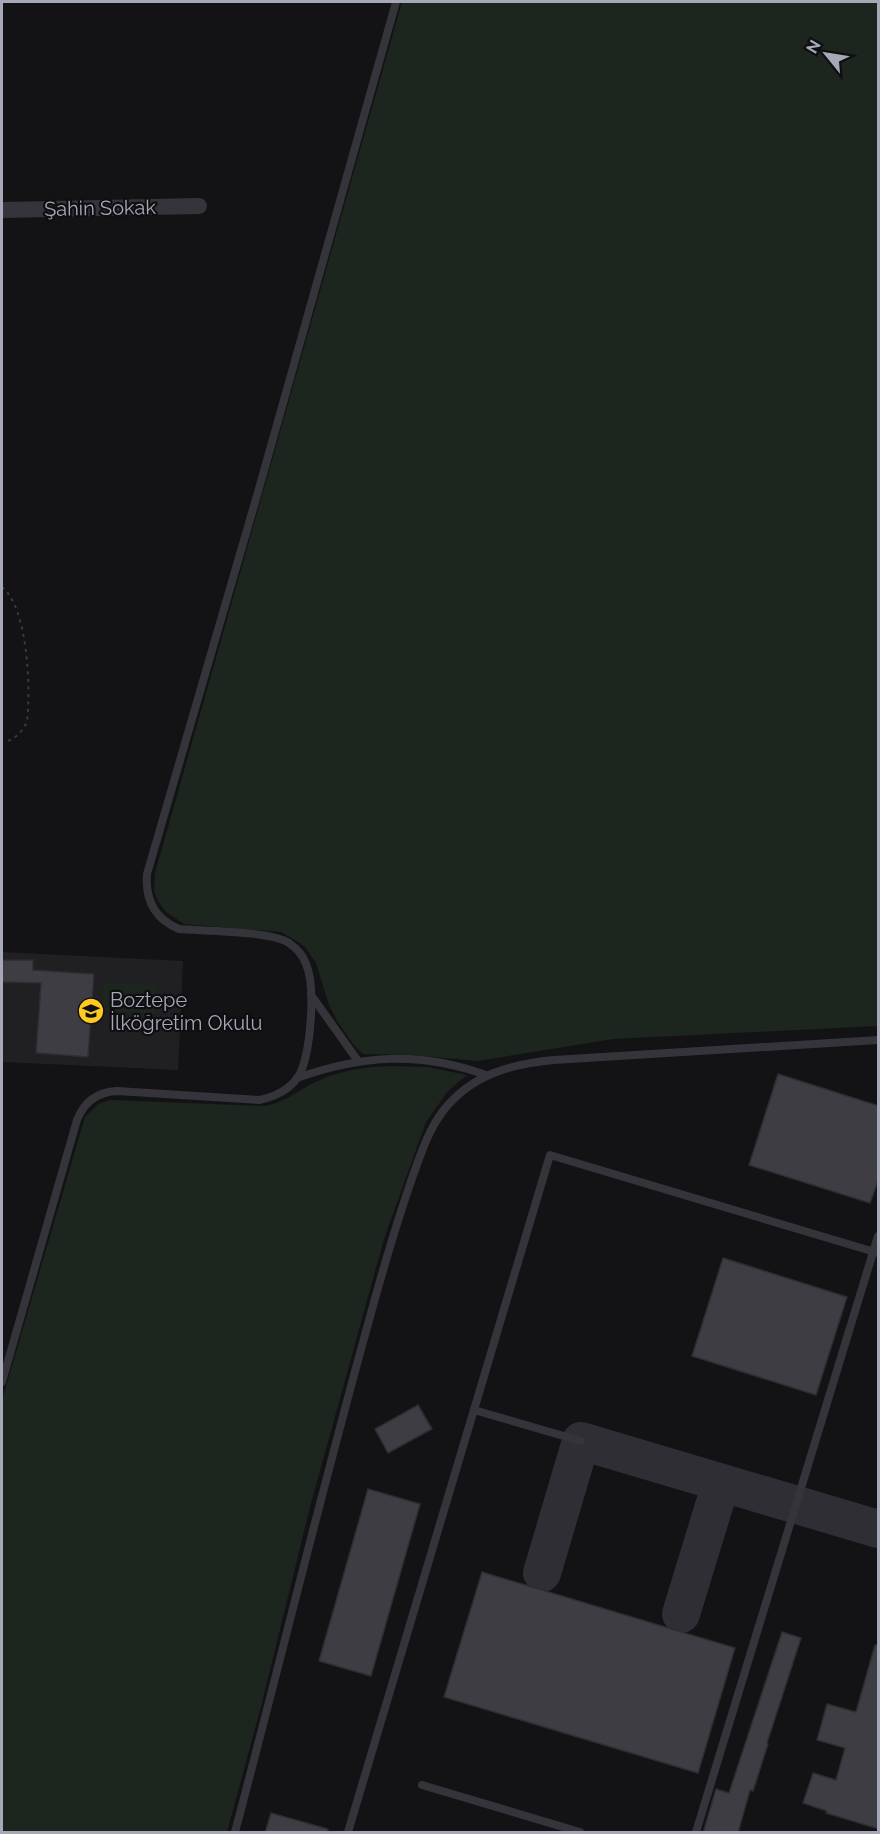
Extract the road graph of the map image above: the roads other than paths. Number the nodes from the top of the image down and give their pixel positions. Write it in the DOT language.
graph roads {
  1 [pos="396,2"];
  2 [pos="200,207"];
  3 [pos="2,210"];
  4 [pos="311,994"];
  5 [pos="879,1040"];
  6 [pos="358,1061"];
  7 [pos="486,1075"];
  8 [pos="297,1078"];
  9 [pos="879,1236"];
  10 [pos="876,1252"];
  11 [pos="2,1382"];
  12 [pos="474,1410"];
  13 [pos="581,1441"];
  14 [pos="422,1785"];
  15 [pos="235,1833"];
  16 [pos="348,1833"];
  17 [pos="580,1833"];
  18 [pos="696,1833"];
  1 -- 4 [label="lane"];
  2 -- 3 [label="street, Şahin Sokak"];
  4 -- 6 [label="lane"];
  4 -- 8 [label="lane"];
  5 -- 7 [label="lane"];
  6 -- 7 [label="lane"];
  6 -- 8 [label="lane"];
  7 -- 15 [label="lane"];
  8 -- 11 [label="lane"];
  9 -- 10 [label="lane"];
  10 -- 12 [label="lane"];
  10 -- 18 [label="lane"];
  12 -- 13 [label="lane"];
  12 -- 16 [label="lane"];
  14 -- 17 [label="lane"];
}
